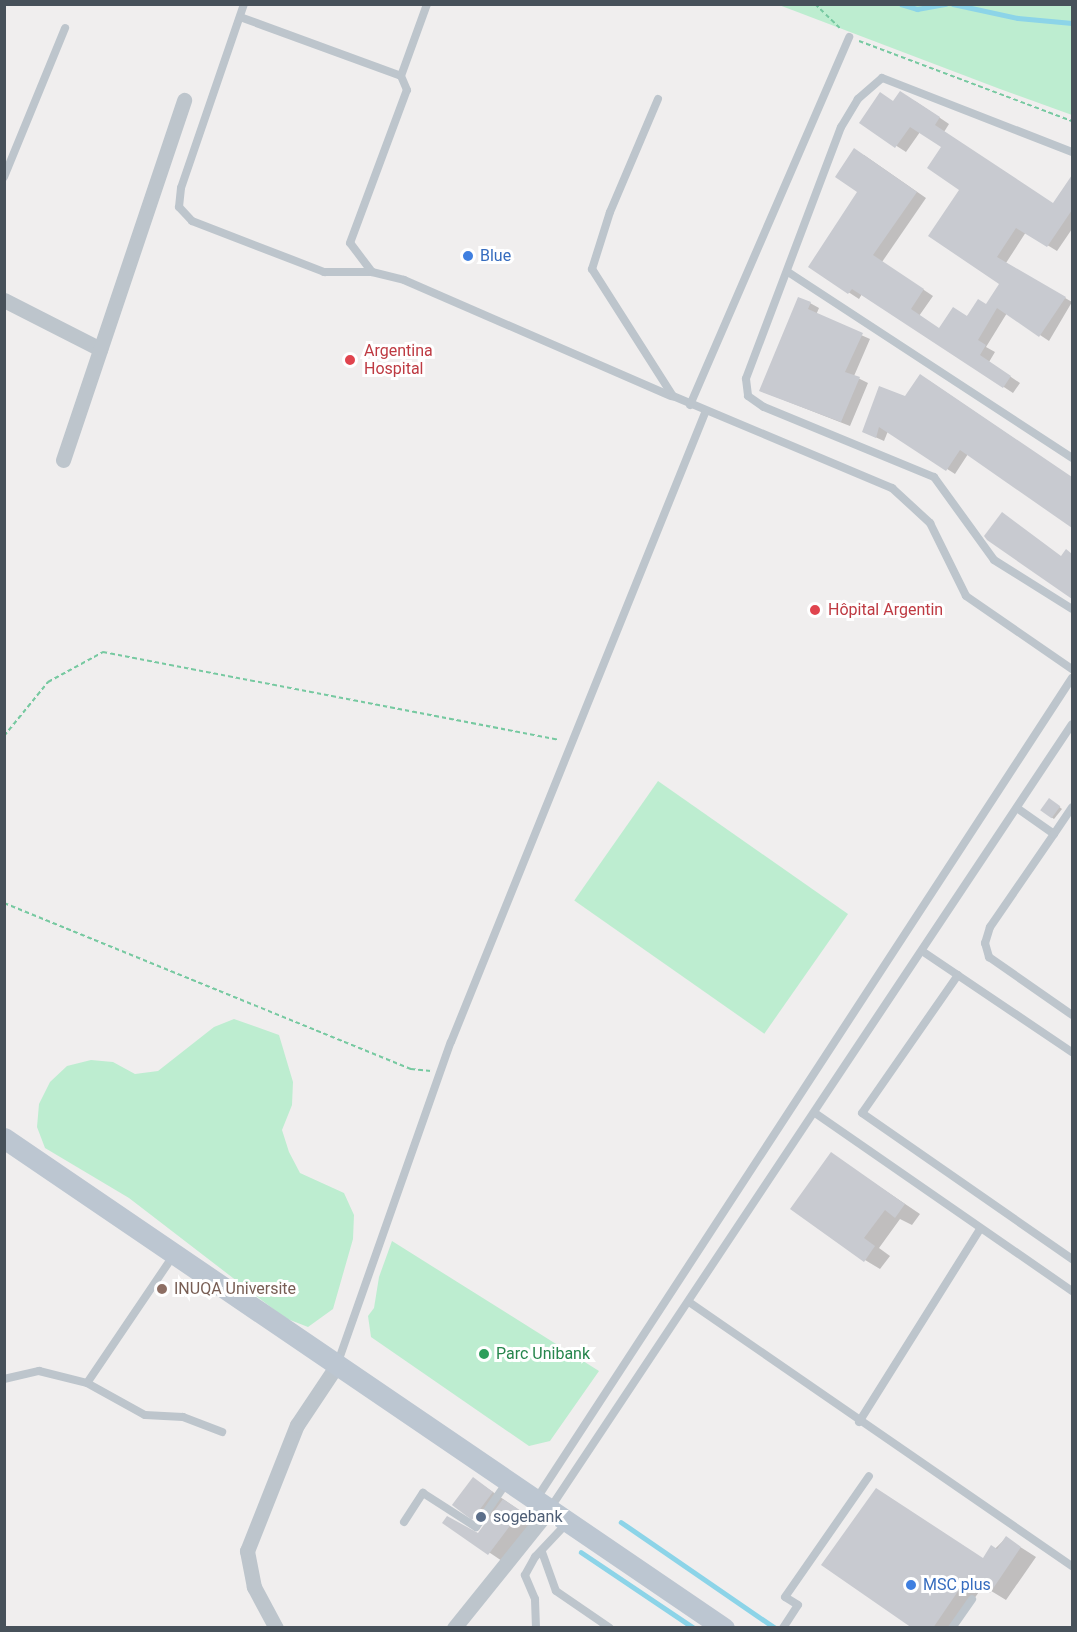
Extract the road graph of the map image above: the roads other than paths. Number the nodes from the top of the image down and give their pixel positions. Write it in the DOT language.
graph roads {
  1 [pos="244,4"];
  2 [pos="427,4"];
  3 [pos="240,17"];
  4 [pos="64,28"];
  5 [pos="849,37"];
  6 [pos="401,76"];
  7 [pos="657,99"];
  8 [pos="184,100"];
  9 [pos="1072,152"];
  10 [pos="4,177"];
  11 [pos="372,272"];
  12 [pos="788,272"];
  13 [pos="4,300"];
  14 [pos="100,349"];
  15 [pos="673,396"];
  16 [pos="690,405"];
  17 [pos="705,413"];
  18 [pos="1072,458"];
  19 [pos="63,460"];
  20 [pos="1072,609"];
  21 [pos="1072,669"];
  22 [pos="1072,678"];
  23 [pos="1072,724"];
  24 [pos="1072,807"];
  25 [pos="1017,808"];
  26 [pos="1054,834"];
  27 [pos="922,951"];
  28 [pos="958,975"];
  29 [pos="1072,1015"];
  30 [pos="1072,1052"];
  31 [pos="815,1113"];
  32 [pos="4,1138"];
  33 [pos="980,1229"];
  34 [pos="174,1254"];
  35 [pos="1072,1258"];
  36 [pos="1072,1291"];
  37 [pos="689,1302"];
  38 [pos="337,1365"];
  39 [pos="4,1379"];
  40 [pos="87,1383"];
  41 [pos="859,1422"];
  42 [pos="222,1432"];
  43 [pos="869,1476"];
  44 [pos="508,1481"];
  45 [pos="543,1505"];
  46 [pos="404,1522"];
  47 [pos="568,1522"];
  48 [pos="542,1552"];
  49 [pos="1072,1566"];
  50 [pos="972,1599"];
  51 [pos="276,1628"];
  52 [pos="454,1628"];
  53 [pos="536,1628"];
  54 [pos="610,1628"];
  55 [pos="724,1628"];
  56 [pos="783,1628"];
  57 [pos="952,1628"];
  1 -- 3 [label="lane"];
  2 -- 6 [label="lane"];
  3 -- 6 [label="lane"];
  3 -- 11 [label="lane"];
  4 -- 10 [label="lane"];
  5 -- 16 [label="lane"];
  6 -- 11 [label="lane"];
  7 -- 15 [label="lane"];
  8 -- 14 [label="street"];
  9 -- 12 [label="lane"];
  11 -- 15 [label="lane"];
  12 -- 18 [label="lane"];
  12 -- 20 [label="lane"];
  13 -- 14 [label="street"];
  14 -- 19 [label="street"];
  15 -- 16 [label="lane"];
  16 -- 17 [label="lane"];
  17 -- 21 [label="lane"];
  17 -- 38 [label="lane"];
  22 -- 45 [label="lane"];
  23 -- 25 [label="lane"];
  24 -- 26 [label="lane"];
  25 -- 26 [label="lane"];
  25 -- 27 [label="lane"];
  26 -- 29 [label="lane"];
  27 -- 28 [label="lane"];
  27 -- 31 [label="lane"];
  28 -- 30 [label="lane"];
  28 -- 35 [label="lane"];
  31 -- 33 [label="lane"];
  31 -- 37 [label="lane"];
  32 -- 34 [label="main road"];
  33 -- 36 [label="lane"];
  33 -- 41 [label="lane"];
  34 -- 38 [label="main road"];
  34 -- 40 [label="lane"];
  37 -- 41 [label="lane"];
  37 -- 45 [label="lane"];
  38 -- 44 [label="main road"];
  38 -- 51 [label="street"];
  39 -- 40 [label="lane"];
  40 -- 42 [label="lane"];
  41 -- 49 [label="lane"];
  43 -- 56 [label="lane"];
  44 -- 45 [label="main road"];
  44 -- 46 [label="lane"];
  45 -- 47 [label="main road"];
  45 -- 52 [label="street"];
  47 -- 48 [label="lane"];
  47 -- 55 [label="main road"];
  48 -- 53 [label="lane"];
  48 -- 54 [label="lane"];
  50 -- 57 [label="lane"];
}
